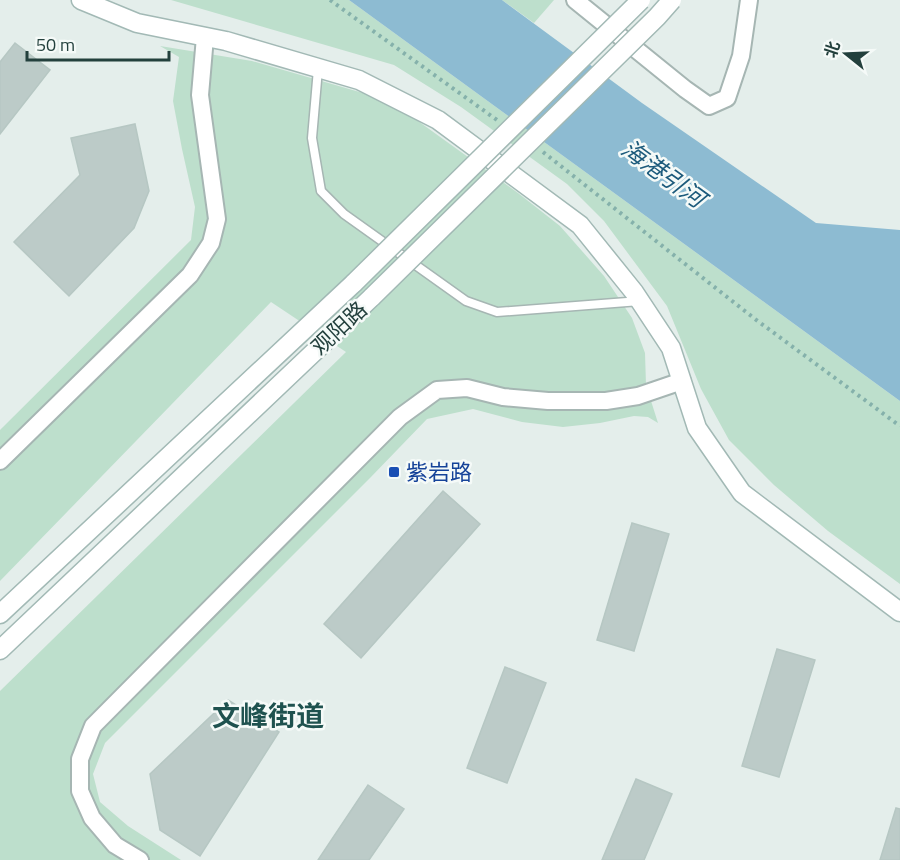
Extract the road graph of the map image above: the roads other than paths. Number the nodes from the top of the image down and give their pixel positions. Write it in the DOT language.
graph roads {
  1 [pos="81,0"];
  2 [pos="575,0"];
  3 [pos="641,0"];
  4 [pos="672,0"];
  5 [pos="749,0"];
  6 [pos="205,37"];
  7 [pos="318,68"];
  8 [pos="640,301"];
  9 [pos="681,381"];
  10 [pos="0,460"];
  11 [pos="900,612"];
  12 [pos="0,614"];
  13 [pos="0,650"];
  14 [pos="140,860"];
  1 -- 6 [label="street"];
  2 -- 5 [label="street"];
  3 -- 12 [label="street, 观阳路, bridge"];
  4 -- 13 [label="street, 观阳路, bridge"];
  6 -- 7 [label="street"];
  6 -- 10 [label="street"];
  7 -- 8 [label="street"];
  7 -- 8 [label="lane"];
  8 -- 9 [label="street"];
  9 -- 11 [label="street"];
  9 -- 14 [label="street"];
}
